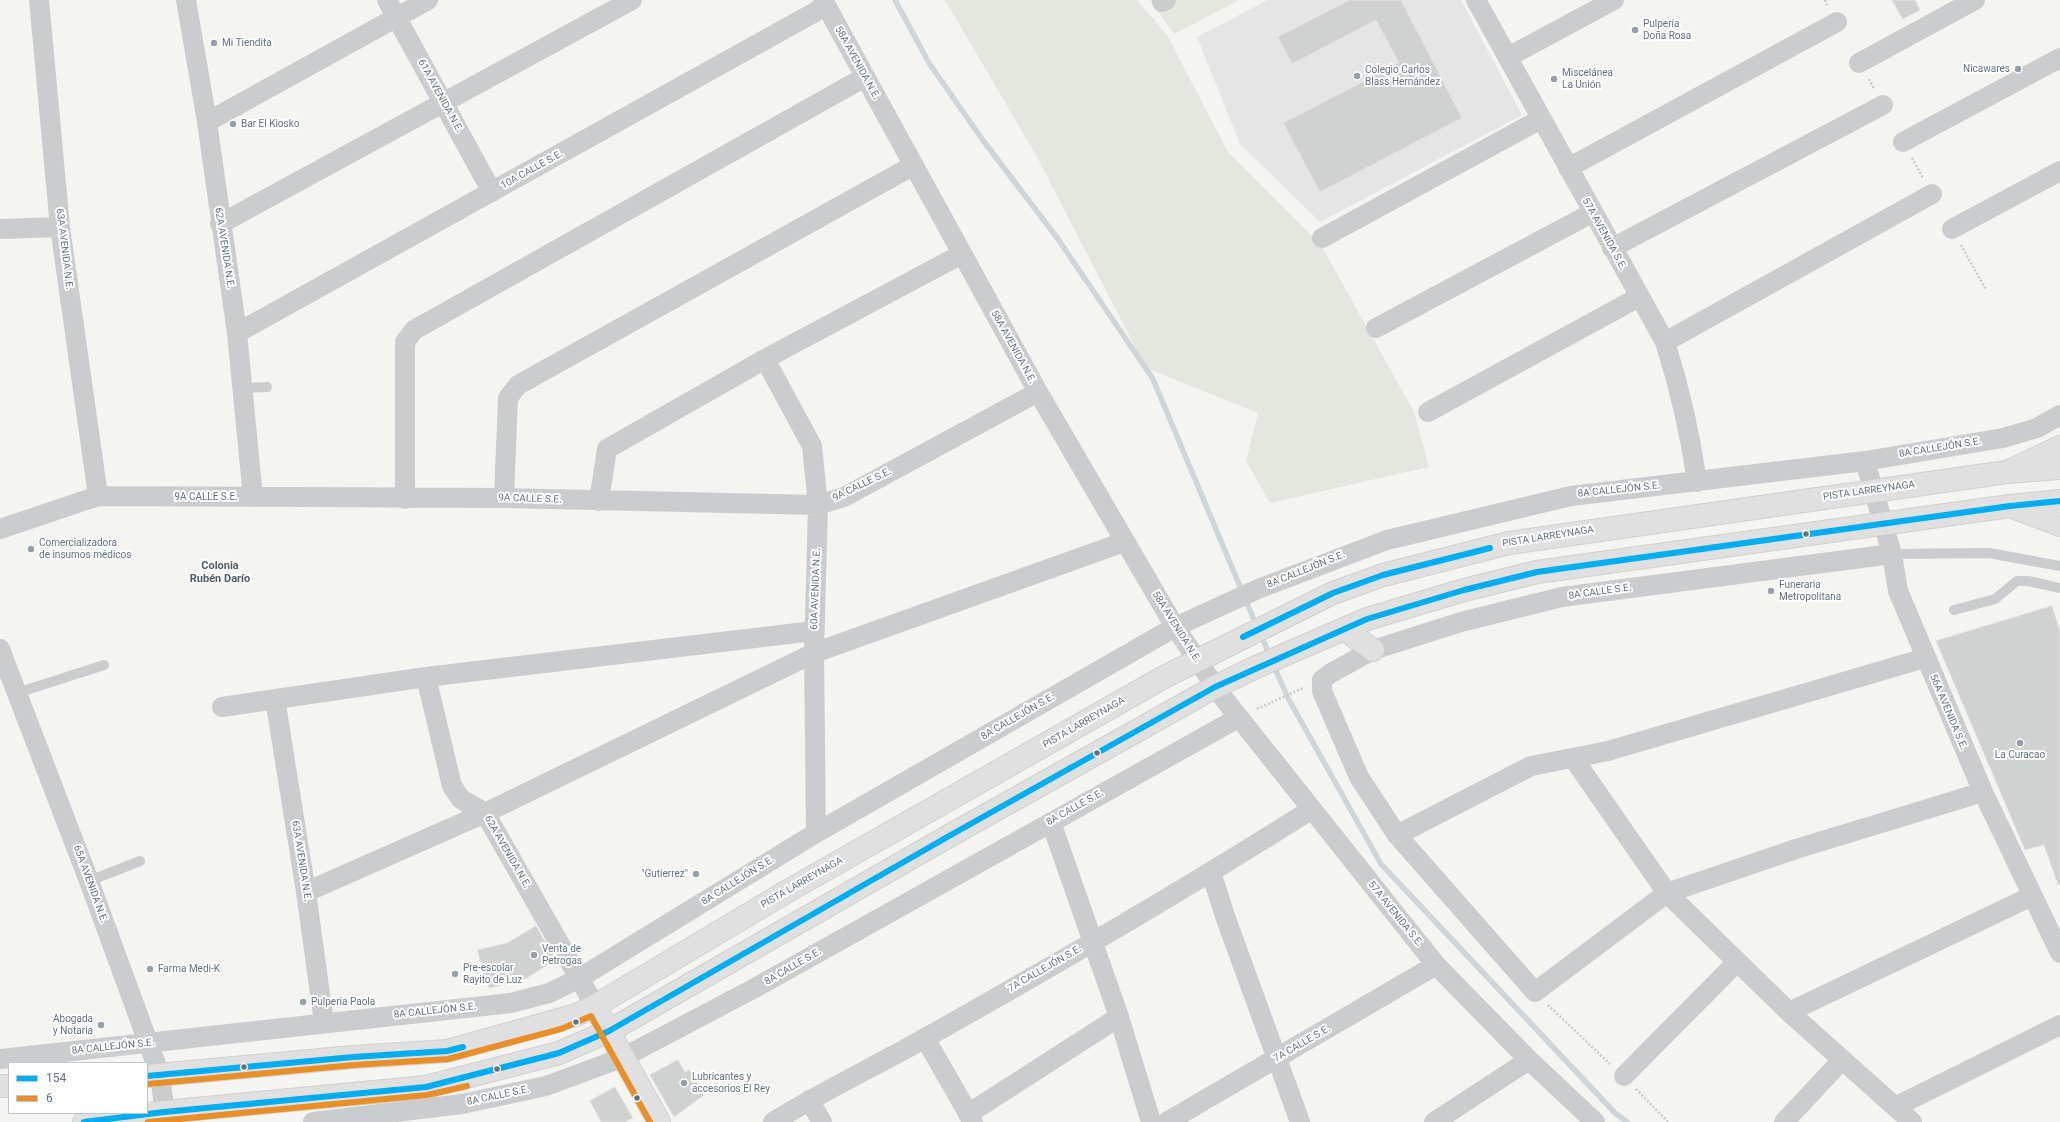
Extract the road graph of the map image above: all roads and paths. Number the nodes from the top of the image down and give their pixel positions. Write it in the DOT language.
graph roads {
  1 [pos="39,0"];
  2 [pos="186,0"];
  3 [pos="387,0"];
  4 [pos="428,0"];
  5 [pos="632,0"];
  6 [pos="1476,0"];
  7 [pos="1614,0"];
  8 [pos="1976,0"];
  9 [pos="824,3"];
  10 [pos="396,17"];
  11 [pos="1837,22"];
  12 [pos="1508,57"];
  13 [pos="2060,58"];
  14 [pos="1859,63"];
  15 [pos="866,77"];
  16 [pos="445,103"];
  17 [pos="1883,105"];
  18 [pos="1541,119"];
  19 [pos="207,122"];
  20 [pos="1903,142"];
  21 [pos="914,165"];
  22 [pos="1568,168"];
  23 [pos="2060,171"];
  24 [pos="492,192"];
  25 [pos="1932,194"];
  26 [pos="1592,213"];
  27 [pos="220,224"];
  28 [pos="60,226"];
  29 [pos="0,229"];
  30 [pos="1952,230"];
  31 [pos="1322,238"];
  32 [pos="1612,248"];
  33 [pos="962,254"];
  34 [pos="1639,297"];
  35 [pos="1376,328"];
  36 [pos="237,333"];
  37 [pos="1665,342"];
  38 [pos="765,359"];
  39 [pos="267,387"];
  40 [pos="242,388"];
  41 [pos="1038,392"];
  42 [pos="1428,412"];
  43 [pos="2060,415"];
  44 [pos="2060,447"];
  45 [pos="1865,461"];
  46 [pos="2060,468"];
  47 [pos="2007,472"];
  48 [pos="1697,482"];
  49 [pos="1874,491"];
  50 [pos="98,496"];
  51 [pos="253,497"];
  52 [pos="405,498"];
  53 [pos="504,498"];
  54 [pos="599,501"];
  55 [pos="2060,501"];
  56 [pos="818,505"];
  57 [pos="2010,506"];
  58 [pos="1884,524"];
  59 [pos="2060,525"];
  60 [pos="0,529"];
  61 [pos="1124,542"];
  62 [pos="1892,554"];
  63 [pos="2060,566"];
  64 [pos="2060,588"];
  65 [pos="1954,610"];
  66 [pos="1175,628"];
  67 [pos="1344,629"];
  68 [pos="814,631"];
  69 [pos="0,649"];
  70 [pos="1373,650"];
  71 [pos="814,653"];
  72 [pos="1925,658"];
  73 [pos="1197,660"];
  74 [pos="104,665"];
  75 [pos="426,677"];
  76 [pos="1215,687"];
  77 [pos="1303,688"];
  78 [pos="17,693"];
  79 [pos="275,699"];
  80 [pos="1270,704"];
  81 [pos="222,707"];
  82 [pos="1238,718"];
  83 [pos="1573,758"];
  84 [pos="1983,792"];
  85 [pos="1312,809"];
  86 [pos="485,813"];
  87 [pos="1051,822"];
  88 [pos="816,833"];
  89 [pos="1397,835"];
  90 [pos="140,861"];
  91 [pos="1211,872"];
  92 [pos="89,882"];
  93 [pos="306,892"];
  94 [pos="1667,893"];
  95 [pos="2032,896"];
  96 [pos="1094,941"];
  97 [pos="2060,953"];
  98 [pos="1737,962"];
  99 [pos="1436,965"];
  100 [pos="578,979"];
  101 [pos="1535,992"];
  102 [pos="595,1006"];
  103 [pos="1789,1012"];
  104 [pos="1119,1017"];
  105 [pos="324,1023"];
  106 [pos="2060,1025"];
  107 [pos="609,1031"];
  108 [pos="925,1038"];
  109 [pos="149,1043"];
  110 [pos="1,1057"];
  111 [pos="624,1057"];
  112 [pos="1276,1059"];
  113 [pos="1529,1060"];
  114 [pos="1842,1060"];
  115 [pos="8,1074"];
  116 [pos="153,1075"];
  117 [pos="1624,1076"];
  118 [pos="809,1100"];
  119 [pos="1895,1107"];
  120 [pos="165,1117"];
  121 [pos="386,1118"];
  122 [pos="971,1118"];
  123 [pos="84,1122"];
  124 [pos="313,1122"];
  125 [pos="659,1122"];
  126 [pos="774,1122"];
  127 [pos="822,1122"];
  128 [pos="1151,1122"];
  129 [pos="1167,1122"];
  130 [pos="1300,1122"];
  131 [pos="1434,1122"];
  132 [pos="1595,1122"];
  133 [pos="1668,1122"];
  134 [pos="1784,1122"];
  135 [pos="1912,1122"];
  1 -- 28 [label="street, 63A AVENIDA N.E."];
  2 -- 19 [label="street, 62A AVENIDA N.E."];
  3 -- 10 [label="street, 61A AVENIDA N.E."];
  4 -- 10 [label="street"];
  5 -- 16 [label="street"];
  6 -- 12 [label="street, 57A AVENIDA S.E."];
  7 -- 12 [label="street"];
  8 -- 14 [label="street"];
  9 -- 15 [label="street, 58A AVENIDA N.E."];
  9 -- 24 [label="street, 10A CALLE S.E."];
  10 -- 16 [label="street, 61A AVENIDA N.E."];
  10 -- 19 [label="street"];
  11 -- 22 [label="street"];
  12 -- 18 [label="street, 57A AVENIDA S.E."];
  13 -- 20 [label="street"];
  15 -- 21 [label="street, 58A AVENIDA N.E."];
  15 -- 52 [label="street"];
  16 -- 24 [label="street, 61A AVENIDA N.E."];
  16 -- 27 [label="street"];
  17 -- 32 [label="street"];
  18 -- 22 [label="street, 57A AVENIDA S.E."];
  18 -- 31 [label="street"];
  19 -- 27 [label="street, 62A AVENIDA N.E."];
  21 -- 33 [label="street, 58A AVENIDA N.E."];
  21 -- 53 [label="street"];
  22 -- 26 [label="street, 57A AVENIDA S.E."];
  23 -- 30 [label="street"];
  24 -- 36 [label="street, 10A CALLE S.E."];
  25 -- 37 [label="street"];
  26 -- 32 [label="street, 57A AVENIDA S.E."];
  26 -- 35 [label="street"];
  27 -- 36 [label="street, 62A AVENIDA N.E."];
  28 -- 29 [label="street"];
  28 -- 50 [label="street, 63A AVENIDA N.E."];
  32 -- 34 [label="street, 57A AVENIDA S.E."];
  33 -- 38 [label="street"];
  33 -- 41 [label="street, 58A AVENIDA N.E."];
  34 -- 37 [label="street, 57A AVENIDA S.E."];
  34 -- 42 [label="street"];
  36 -- 40 [label="street, 62A AVENIDA N.E."];
  37 -- 48 [label="street, 57A AVENIDA S.E."];
  38 -- 54 [label="street"];
  38 -- 56 [label="street, 60A AVENIDA N.E."];
  39 -- 40 [label="lane"];
  40 -- 51 [label="street, 62A AVENIDA N.E."];
  41 -- 56 [label="street, 9A CALLE S.E."];
  41 -- 61 [label="street, 58A AVENIDA N.E."];
  43 -- 45 [label="street, 8A CALLEJÓN S.E."];
  44 -- 47 [label="main road"];
  45 -- 48 [label="street, 8A CALLEJÓN S.E."];
  45 -- 49 [label="street, 56A AVENIDA S.E."];
  46 -- 47 [label="main road, PISTA LARREYNAGA"];
  47 -- 49 [label="main road, PISTA LARREYNAGA"];
  48 -- 66 [label="street, 8A CALLEJÓN S.E."];
  49 -- 58 [label="street, 56A AVENIDA S.E."];
  49 -- 73 [label="main road, PISTA LARREYNAGA"];
  50 -- 51 [label="street, 9A CALLE S.E."];
  50 -- 60 [label="street, 9A CALLE S.E."];
  51 -- 52 [label="street, 9A CALLE S.E."];
  52 -- 53 [label="street, 9A CALLE S.E."];
  53 -- 54 [label="street, 9A CALLE S.E."];
  54 -- 56 [label="street, 9A CALLE S.E."];
  55 -- 57 [label="main road"];
  56 -- 68 [label="street, 60A AVENIDA N.E."];
  57 -- 58 [label="main road"];
  57 -- 59 [label="main road"];
  58 -- 62 [label="street, 56A AVENIDA S.E."];
  58 -- 67 [label="main road"];
  61 -- 66 [label="street, 58A AVENIDA N.E."];
  61 -- 71 [label="street"];
  62 -- 63 [label="lane"];
  62 -- 70 [label="street, 8A CALLE S.E."];
  62 -- 72 [label="street, 56A AVENIDA S.E."];
  64 -- 65 [label="lane"];
  66 -- 73 [label="street, 58A AVENIDA N.E."];
  66 -- 88 [label="street, 8A CALLEJÓN S.E."];
  67 -- 70 [label="main road"];
  67 -- 76 [label="main road"];
  68 -- 71 [label="street, 60A AVENIDA N.E."];
  68 -- 75 [label="street"];
  69 -- 78 [label="street, 65A AVENIDA N.E."];
  70 -- 89 [label="street, 8A CALLE S.E."];
  71 -- 86 [label="street"];
  71 -- 88 [label="street, 60A AVENIDA N.E."];
  72 -- 83 [label="street"];
  72 -- 84 [label="street, 56A AVENIDA S.E."];
  73 -- 76 [label="street, 58A AVENIDA N.E."];
  73 -- 102 [label="main road, PISTA LARREYNAGA"];
  74 -- 78 [label="lane"];
  75 -- 79 [label="street"];
  75 -- 86 [label="street, 62A AVENIDA N.E."];
  76 -- 82 [label="street, 57A AVENIDA S.E."];
  76 -- 107 [label="main road"];
  77 -- 80 [label="path"];
  78 -- 92 [label="street, 65A AVENIDA N.E."];
  79 -- 81 [label="street"];
  79 -- 93 [label="street, 63A AVENIDA N.E."];
  82 -- 85 [label="street, 57A AVENIDA S.E."];
  82 -- 87 [label="street, 8A CALLE S.E."];
  83 -- 89 [label="street"];
  83 -- 94 [label="street"];
  84 -- 94 [label="street"];
  84 -- 95 [label="street, 56A AVENIDA S.E."];
  85 -- 91 [label="street, 7A CALLEJÓN S.E."];
  85 -- 99 [label="street, 57A AVENIDA S.E."];
  86 -- 93 [label="street"];
  86 -- 100 [label="street, 62A AVENIDA N.E."];
  87 -- 96 [label="street"];
  87 -- 111 [label="street, 8A CALLE S.E."];
  88 -- 100 [label="street, 8A CALLEJÓN S.E."];
  89 -- 101 [label="street"];
  90 -- 92 [label="lane"];
  91 -- 96 [label="street, 7A CALLEJÓN S.E."];
  91 -- 112 [label="street"];
  92 -- 109 [label="street, 65A AVENIDA N.E."];
  93 -- 105 [label="street, 63A AVENIDA N.E."];
  94 -- 98 [label="street"];
  94 -- 101 [label="street"];
  95 -- 97 [label="street, 56A AVENIDA S.E."];
  95 -- 103 [label="street"];
  96 -- 104 [label="street"];
  96 -- 108 [label="street, 7A CALLEJÓN S.E."];
  98 -- 103 [label="street"];
  98 -- 117 [label="street"];
  99 -- 112 [label="street, 7A CALLE S.E."];
  99 -- 113 [label="street, 57A AVENIDA S.E."];
  100 -- 102 [label="street, 62A AVENIDA N.E."];
  100 -- 105 [label="street, 8A CALLEJÓN S.E."];
  101 -- 117 [label="path"];
  102 -- 107 [label="main road"];
  102 -- 116 [label="main road, PISTA LARREYNAGA"];
  103 -- 114 [label="street"];
  104 -- 122 [label="street"];
  104 -- 128 [label="street"];
  105 -- 109 [label="street, 8A CALLEJÓN S.E."];
  106 -- 119 [label="street"];
  107 -- 111 [label="main road"];
  107 -- 120 [label="main road"];
  108 -- 118 [label="street, 7A CALLEJÓN S.E."];
  108 -- 122 [label="street"];
  109 -- 110 [label="street, 8A CALLEJÓN S.E."];
  109 -- 116 [label="street, 65A AVENIDA N.E."];
  110 -- 115 [label="street"];
  111 -- 121 [label="street, 8A CALLE S.E."];
  111 -- 125 [label="main road"];
  112 -- 129 [label="street, 7A CALLE S.E."];
  112 -- 130 [label="street"];
  113 -- 131 [label="street"];
  113 -- 132 [label="street, 57A AVENIDA S.E."];
  114 -- 119 [label="street"];
  114 -- 134 [label="street"];
  116 -- 120 [label="street, 65A AVENIDA N.E."];
  117 -- 133 [label="path"];
  118 -- 126 [label="street, 7A CALLEJÓN S.E."];
  118 -- 127 [label="street"];
  119 -- 135 [label="street"];
  120 -- 123 [label="main road"];
  121 -- 124 [label="street, 8A CALLE S.E."];
}
